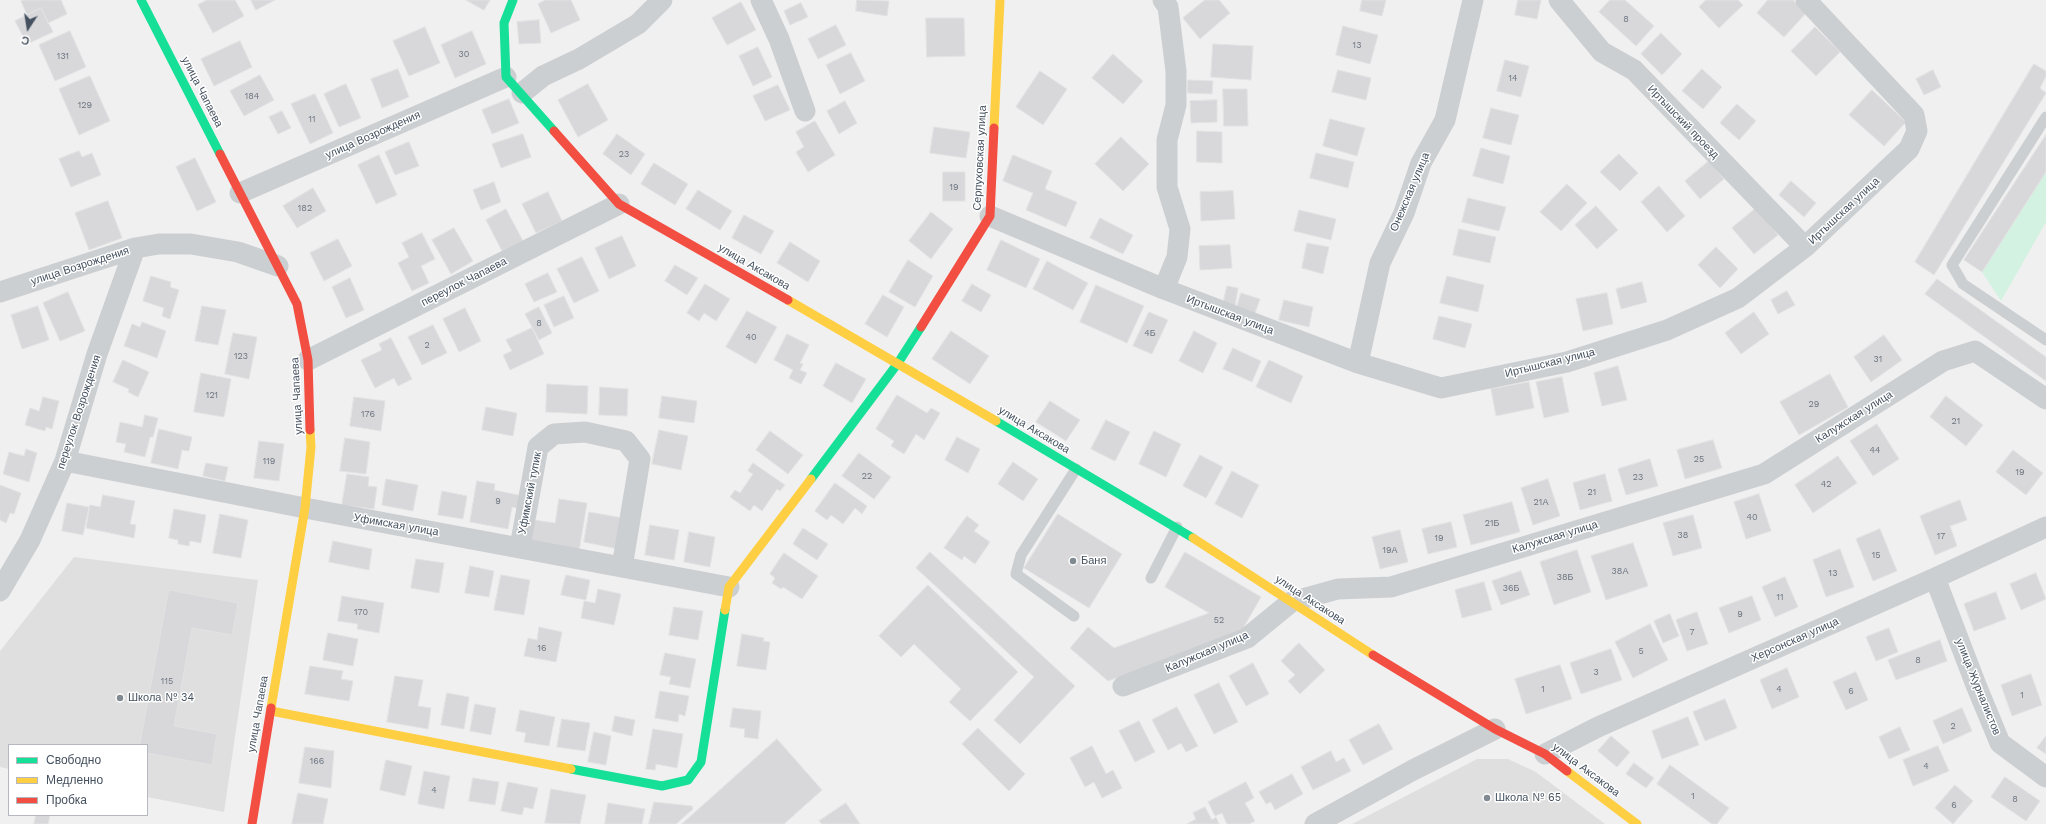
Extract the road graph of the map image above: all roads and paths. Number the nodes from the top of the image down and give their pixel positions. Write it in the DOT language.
graph roads {
  1 [pos="513,0"];
  2 [pos="662,0"];
  3 [pos="761,0"];
  4 [pos="1000,0"];
  5 [pos="1473,0"];
  6 [pos="1559,0"];
  7 [pos="1806,0"];
  8 [pos="145,1"];
  9 [pos="1169,2"];
  10 [pos="506,77"];
  11 [pos="522,93"];
  12 [pos="805,111"];
  13 [pos="2046,117"];
  14 [pos="240,192"];
  15 [pos="619,204"];
  16 [pos="990,216"];
  17 [pos="1805,247"];
  18 [pos="135,248"];
  19 [pos="278,266"];
  20 [pos="1164,289"];
  21 [pos="0,292"];
  22 [pos="2046,340"];
  23 [pos="308,360"];
  24 [pos="898,363"];
  25 [pos="1358,363"];
  26 [pos="2046,399"];
  27 [pos="65,461"];
  28 [pos="1076,469"];
  29 [pos="305,508"];
  30 [pos="1177,526"];
  31 [pos="2046,527"];
  32 [pos="520,548"];
  33 [pos="622,567"];
  34 [pos="1151,578"];
  35 [pos="1935,578"];
  36 [pos="728,587"];
  37 [pos="0,591"];
  38 [pos="1291,602"];
  39 [pos="1074,616"];
  40 [pos="1123,686"];
  41 [pos="271,711"];
  42 [pos="1495,729"];
  43 [pos="1545,754"];
  44 [pos="2046,777"];
  45 [pos="252,824"];
  46 [pos="1315,824"];
  47 [pos="1637,824"];
  1 -- 10 [label="street"];
  2 -- 11 [label="street"];
  3 -- 12 [label="street"];
  4 -- 16 [label="street, Серпуховская улица"];
  5 -- 25 [label="street, Онежская улица"];
  6 -- 17 [label="street, Иртышский проезд"];
  7 -- 17 [label="street, Иртышская улица"];
  8 -- 14 [label="street, улица Чапаева"];
  9 -- 20 [label="street"];
  10 -- 11 [label="street, улица Аксакова"];
  10 -- 14 [label="street, улица Возрождения"];
  11 -- 15 [label="street, улица Аксакова"];
  13 -- 22 [label="lane"];
  14 -- 19 [label="street, улица Чапаева"];
  15 -- 23 [label="street, переулок Чапаева"];
  15 -- 24 [label="street, улица Аксакова"];
  16 -- 20 [label="street, Иртышская улица"];
  16 -- 24 [label="street, Серпуховская улица"];
  17 -- 25 [label="street, Иртышская улица"];
  18 -- 19 [label="street, улица Возрождения"];
  18 -- 21 [label="street, улица Возрождения"];
  18 -- 27 [label="street, переулок Возрождения"];
  19 -- 23 [label="street, улица Чапаева"];
  20 -- 25 [label="street, Иртышская улица"];
  23 -- 29 [label="street, улица Чапаева"];
  24 -- 28 [label="street, улица Аксакова"];
  24 -- 36 [label="street, Серпуховская улица"];
  26 -- 38 [label="street, Калужская улица"];
  27 -- 29 [label="street, Уфимская улица"];
  27 -- 37 [label="street, переулок Возрождения"];
  28 -- 30 [label="street, улица Аксакова"];
  28 -- 39 [label="lane"];
  29 -- 32 [label="street, Уфимская улица"];
  29 -- 41 [label="street, улица Чапаева"];
  30 -- 34 [label="lane"];
  30 -- 38 [label="street, улица Аксакова"];
  31 -- 35 [label="street, Херсонская улица"];
  32 -- 33 [label="street, Уфимская улица"];
  32 -- 33 [label="street, Уфимский тупик"];
  33 -- 36 [label="street, Уфимская улица"];
  35 -- 43 [label="street, Херсонская улица"];
  35 -- 44 [label="street, улица Журналистов"];
  36 -- 41 [label="street"];
  38 -- 40 [label="street, Калужская улица"];
  38 -- 42 [label="street, улица Аксакова"];
  41 -- 45 [label="street, улица Чапаева"];
  42 -- 43 [label="street, улица Аксакова"];
  42 -- 46 [label="street"];
  43 -- 47 [label="street, улица Аксакова"];
}
